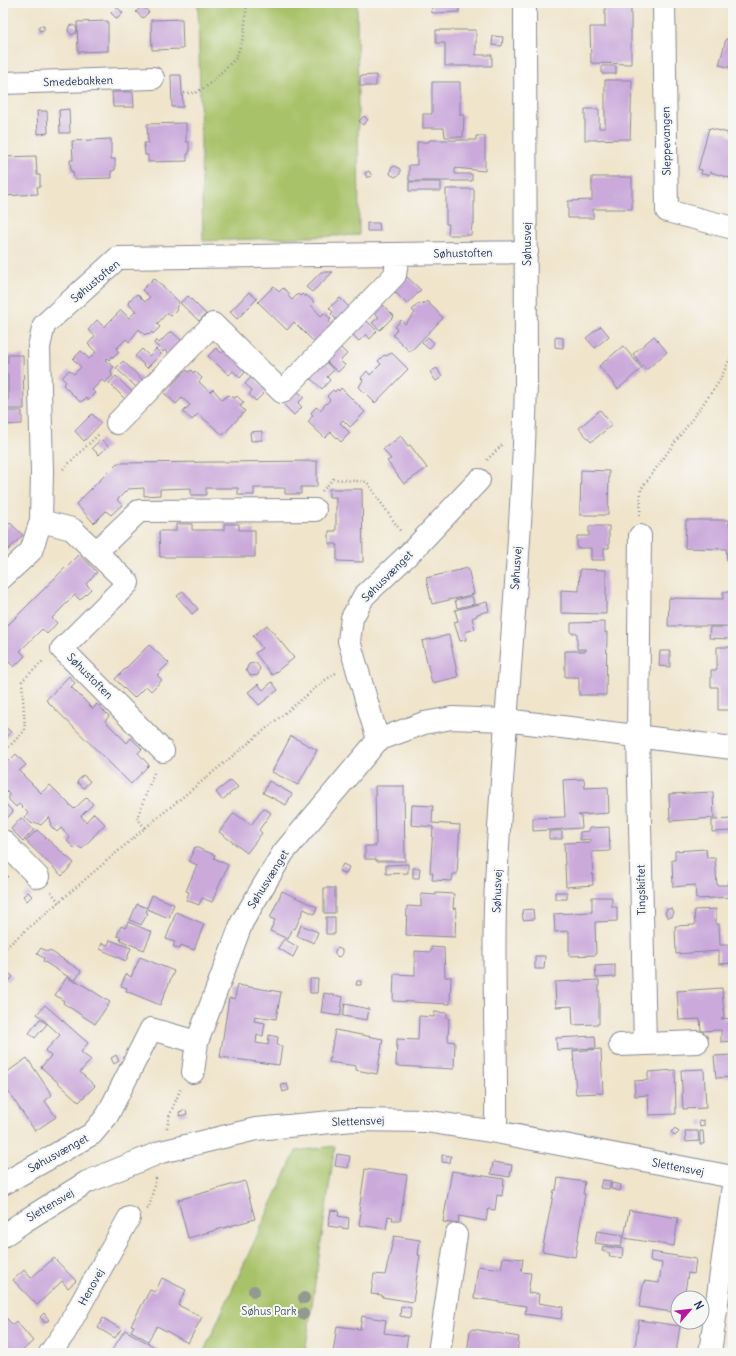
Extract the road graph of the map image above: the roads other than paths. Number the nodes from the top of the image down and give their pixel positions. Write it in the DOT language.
graph roads {
  1 [pos="525,3"];
  2 [pos="664,3"];
  3 [pos="153,78"];
  4 [pos="3,83"];
  5 [pos="733,228"];
  6 [pos="527,252"];
  7 [pos="398,254"];
  8 [pos="117,423"];
  9 [pos="479,480"];
  10 [pos="315,510"];
  11 [pos="41,521"];
  12 [pos="640,536"];
  13 [pos="96,552"];
  14 [pos="3,577"];
  15 [pos="506,720"];
  16 [pos="638,737"];
  17 [pos="378,740"];
  18 [pos="733,748"];
  19 [pos="163,750"];
  20 [pos="3,841"];
  21 [pos="38,877"];
  22 [pos="198,1042"];
  23 [pos="697,1042"];
  24 [pos="645,1044"];
  25 [pos="620,1045"];
  26 [pos="193,1072"];
  27 [pos="496,1132"];
  28 [pos="733,1178"];
  29 [pos="3,1184"];
  30 [pos="733,1186"];
  31 [pos="129,1218"];
  32 [pos="456,1235"];
  33 [pos="3,1236"];
  34 [pos="50,1353"];
  35 [pos="439,1353"];
  36 [pos="710,1353"];
  1 -- 6 [label="street, Søhusvej"];
  2 -- 5 [label="street, Sleppevangen"];
  3 -- 4 [label="street, Smedebakken"];
  6 -- 7 [label="street, Søhustoften"];
  6 -- 15 [label="street, Søhusvej"];
  7 -- 8 [label="street"];
  7 -- 11 [label="street, Søhustoften"];
  9 -- 17 [label="street, Søhusvænget"];
  10 -- 13 [label="street"];
  11 -- 13 [label="street, Søhustoften"];
  11 -- 14 [label="street, Søhustoften"];
  12 -- 16 [label="street, Tingskiftet"];
  13 -- 19 [label="street, Søhustoften"];
  15 -- 16 [label="street"];
  15 -- 17 [label="street, Søhusvænget"];
  15 -- 27 [label="street, Søhusvej"];
  16 -- 18 [label="street"];
  16 -- 24 [label="street, Tingskiftet"];
  17 -- 22 [label="street, Søhusvænget"];
  20 -- 21 [label="street"];
  22 -- 26 [label="street, Søhusvænget"];
  22 -- 29 [label="street, Søhusvænget"];
  23 -- 24 [label="street"];
  24 -- 25 [label="street"];
  27 -- 28 [label="street, Slettensvej"];
  27 -- 33 [label="street, Slettensvej"];
  30 -- 36 [label="street"];
  31 -- 34 [label="street, Henovej"];
  32 -- 35 [label="street"];
}
